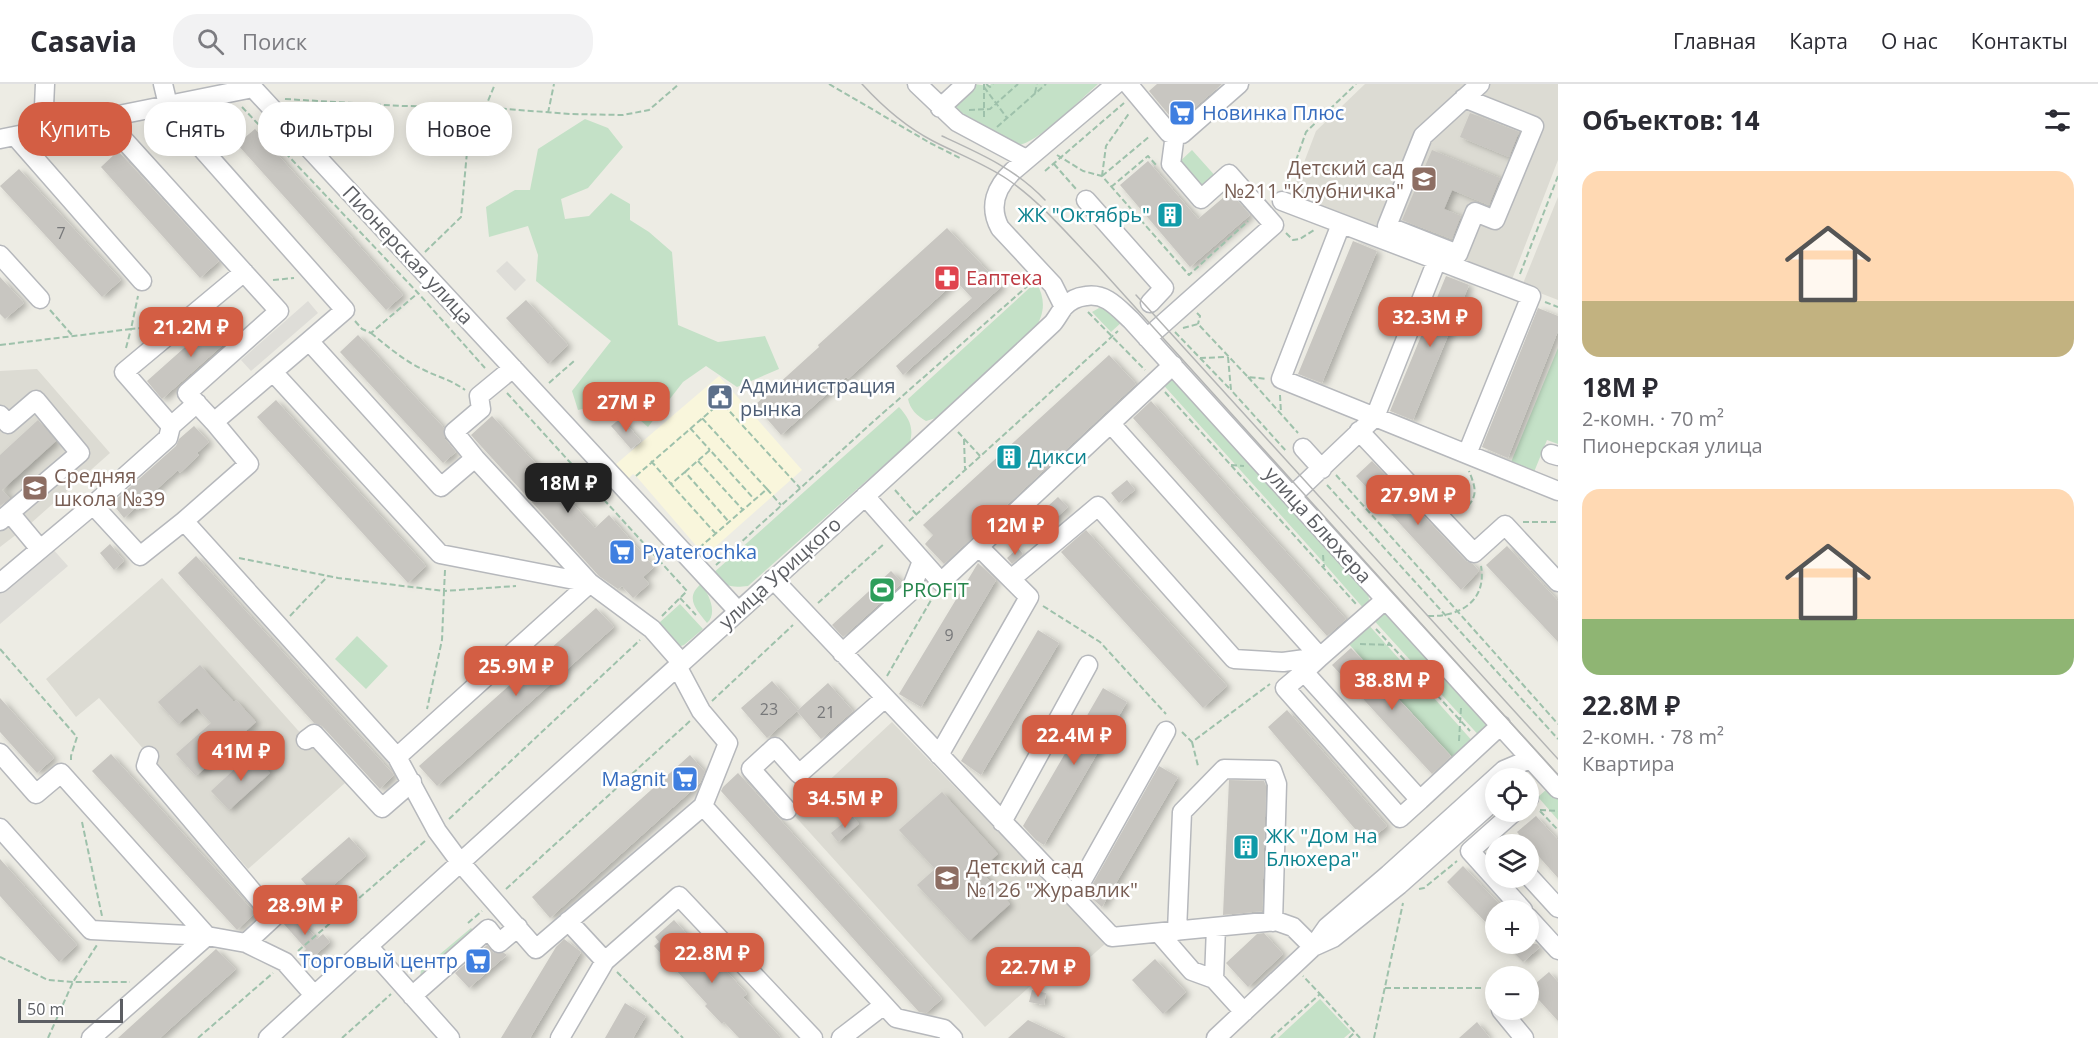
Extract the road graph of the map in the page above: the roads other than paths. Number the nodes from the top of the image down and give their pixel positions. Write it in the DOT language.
graph roads {
  1 [pos="45,84"];
  2 [pos="163,84"];
  3 [pos="917,84"];
  4 [pos="966,84"];
  5 [pos="1116,84"];
  6 [pos="1239,84"];
  7 [pos="1480,84"];
  8 [pos="1132,89"];
  9 [pos="1464,98"];
  10 [pos="44,102"];
  11 [pos="166,102"];
  12 [pos="181,102"];
  13 [pos="940,108"];
  14 [pos="1169,130"];
  15 [pos="7,138"];
  16 [pos="132,149"];
  17 [pos="210,156"];
  18 [pos="1026,159"];
  19 [pos="1086,200"];
  20 [pos="1282,201"];
  21 [pos="1338,223"];
  22 [pos="0,255"];
  23 [pos="1437,260"];
  24 [pos="248,277"];
  25 [pos="142,281"];
  26 [pos="1164,288"];
  27 [pos="40,299"];
  28 [pos="1150,303"];
  29 [pos="1064,307"];
  30 [pos="1182,307"];
  31 [pos="1147,338"];
  32 [pos="309,341"];
  33 [pos="1173,365"];
  34 [pos="513,368"];
  35 [pos="273,372"];
  36 [pos="197,403"];
  37 [pos="0,415"];
  38 [pos="1375,417"];
  39 [pos="214,422"];
  40 [pos="1111,424"];
  41 [pos="171,426"];
  42 [pos="1359,431"];
  43 [pos="1298,447"];
  44 [pos="1467,454"];
  45 [pos="476,458"];
  46 [pos="1321,469"];
  47 [pos="1557,487"];
  48 [pos="865,496"];
  49 [pos="1292,496"];
  50 [pos="93,505"];
  51 [pos="5,517"];
  52 [pos="184,521"];
  53 [pos="980,547"];
  54 [pos="40,549"];
  55 [pos="922,561"];
  56 [pos="773,579"];
  57 [pos="1011,579"];
  58 [pos="1558,582"];
  59 [pos="0,583"];
  60 [pos="590,583"];
  61 [pos="1385,600"];
  62 [pos="738,611"];
  63 [pos="842,653"];
  64 [pos="1320,657"];
  65 [pos="679,664"];
  66 [pos="1088,664"];
  67 [pos="1304,672"];
  68 [pos="882,694"];
  69 [pos="1501,725"];
  70 [pos="1172,726"];
  71 [pos="306,740"];
  72 [pos="728,743"];
  73 [pos="0,753"];
  74 [pos="939,755"];
  75 [pos="149,756"];
  76 [pos="397,756"];
  77 [pos="1530,759"];
  78 [pos="1524,768"];
  79 [pos="751,769"];
  80 [pos="412,782"];
  81 [pos="1558,789"];
  82 [pos="1420,800"];
  83 [pos="703,806"];
  84 [pos="1485,809"];
  85 [pos="787,810"];
  86 [pos="1002,822"];
  87 [pos="0,828"];
  88 [pos="1485,844"];
  89 [pos="460,862"];
  90 [pos="1485,868"];
  91 [pos="1402,886"];
  92 [pos="1539,887"];
  93 [pos="1503,888"];
  94 [pos="1074,895"];
  95 [pos="1514,900"];
  96 [pos="1558,908"];
  97 [pos="568,921"];
  98 [pos="1273,922"];
  99 [pos="518,927"];
  100 [pos="1216,927"];
  101 [pos="1539,929"];
  102 [pos="1168,932"];
  103 [pos="207,936"];
  104 [pos="246,943"];
  105 [pos="368,946"];
  106 [pos="1313,947"];
  107 [pos="1558,950"];
  108 [pos="605,961"];
  109 [pos="1214,979"];
  110 [pos="407,990"];
  111 [pos="314,995"];
  112 [pos="884,1005"];
  113 [pos="1244,1012"];
  114 [pos="1509,1020"];
  115 [pos="91,1038"];
  116 [pos="268,1038"];
  117 [pos="450,1038"];
  118 [pos="560,1038"];
  119 [pos="813,1038"];
  120 [pos="841,1038"];
  121 [pos="953,1038"];
  122 [pos="1216,1038"];
  123 [pos="1524,1038"];
  1 -- 10 [label="street"];
  2 -- 11 [label="street"];
  3 -- 13 [label="street"];
  4 -- 13 [label="street"];
  5 -- 18 [label="street"];
  6 -- 14 [label="street"];
  7 -- 9 [label="street"];
  8 -- 14 [label="street"];
  9 -- 9 [label="street"];
  12 -- 34 [label="street, Пионерская улица"];
  13 -- 18 [label="street"];
  14 -- 30 [label="street"];
  15 -- 25 [label="street"];
  16 -- 24 [label="street"];
  17 -- 32 [label="street"];
  18 -- 29 [label="street"];
  19 -- 26 [label="street"];
  20 -- 21 [label="street"];
  21 -- 23 [label="street"];
  21 -- 38 [label="street"];
  22 -- 27 [label="street"];
  23 -- 38 [label="street"];
  23 -- 44 [label="street"];
  24 -- 36 [label="street"];
  24 -- 41 [label="street"];
  26 -- 28 [label="street"];
  26 -- 30 [label="street"];
  29 -- 31 [label="street, улица Блюхера"];
  29 -- 48 [label="street, улица Урицкого"];
  30 -- 31 [label="street"];
  31 -- 33 [label="street, улица Блюхера"];
  32 -- 35 [label="street"];
  32 -- 45 [label="street"];
  33 -- 40 [label="street"];
  33 -- 49 [label="street, улица Блюхера"];
  34 -- 45 [label="street"];
  34 -- 62 [label="street, Пионерская улица"];
  35 -- 39 [label="street"];
  35 -- 60 [label="street"];
  36 -- 39 [label="street"];
  36 -- 41 [label="street"];
  37 -- 51 [label="street"];
  38 -- 42 [label="street"];
  38 -- 44 [label="street"];
  39 -- 52 [label="street"];
  40 -- 53 [label="street"];
  40 -- 64 [label="street"];
  41 -- 50 [label="street"];
  42 -- 46 [label="street"];
  42 -- 58 [label="street"];
  43 -- 46 [label="street"];
  44 -- 47 [label="street"];
  45 -- 60 [label="street"];
  46 -- 49 [label="street"];
  48 -- 55 [label="street"];
  48 -- 56 [label="street, улица Урицкого"];
  49 -- 61 [label="street, улица Блюхера"];
  50 -- 52 [label="street"];
  50 -- 54 [label="street"];
  51 -- 54 [label="street"];
  52 -- 76 [label="street"];
  53 -- 55 [label="street"];
  53 -- 57 [label="street"];
  54 -- 59 [label="street"];
  55 -- 63 [label="street"];
  56 -- 62 [label="street, улица Урицкого"];
  56 -- 63 [label="street"];
  57 -- 64 [label="street"];
  57 -- 74 [label="street"];
  60 -- 65 [label="street"];
  60 -- 76 [label="street"];
  61 -- 64 [label="street"];
  61 -- 69 [label="street, улица Блюхера"];
  62 -- 65 [label="street, улица Урицкого"];
  63 -- 68 [label="street"];
  64 -- 67 [label="street"];
  65 -- 72 [label="street"];
  65 -- 89 [label="street, улица Урицкого"];
  66 -- 86 [label="street"];
  67 -- 82 [label="street"];
  67 -- 82 [label="street"];
  68 -- 74 [label="street"];
  68 -- 79 [label="street"];
  69 -- 77 [label="street, улица Блюхера"];
  69 -- 82 [label="street"];
  70 -- 94 [label="street"];
  71 -- 80 [label="street"];
  72 -- 79 [label="street"];
  72 -- 83 [label="street"];
  73 -- 103 [label="street"];
  74 -- 86 [label="street"];
  75 -- 104 [label="street"];
  76 -- 80 [label="street"];
  77 -- 78 [label="street"];
  77 -- 81 [label="street, улица Блюхера"];
  77 -- 91 [label="street"];
  79 -- 85 [label="street"];
  80 -- 89 [label="street"];
  83 -- 97 [label="street"];
  83 -- 112 [label="street"];
  84 -- 91 [label="street"];
  86 -- 94 [label="street"];
  87 -- 103 [label="street"];
  88 -- 90 [label="street"];
  89 -- 99 [label="street"];
  89 -- 105 [label="street, улица Урицкого"];
  91 -- 106 [label="street"];
  92 -- 96 [label="street"];
  93 -- 95 [label="street"];
  94 -- 102 [label="street"];
  97 -- 99 [label="street"];
  97 -- 108 [label="street"];
  98 -- 100 [label="street"];
  98 -- 102 [label="street"];
  98 -- 106 [label="street"];
  99 -- 110 [label="street"];
  100 -- 102 [label="street"];
  100 -- 109 [label="street"];
  101 -- 107 [label="street"];
  102 -- 109 [label="street"];
  103 -- 104 [label="street"];
  103 -- 115 [label="street"];
  104 -- 111 [label="street"];
  105 -- 110 [label="street"];
  105 -- 111 [label="street, улица Урицкого"];
  106 -- 113 [label="street"];
  108 -- 118 [label="street"];
  108 -- 119 [label="street"];
  109 -- 113 [label="street"];
  110 -- 117 [label="street"];
  111 -- 116 [label="street, улица Урицкого"];
  112 -- 120 [label="street"];
  112 -- 121 [label="street"];
  113 -- 122 [label="street"];
  114 -- 123 [label="street"];
}
